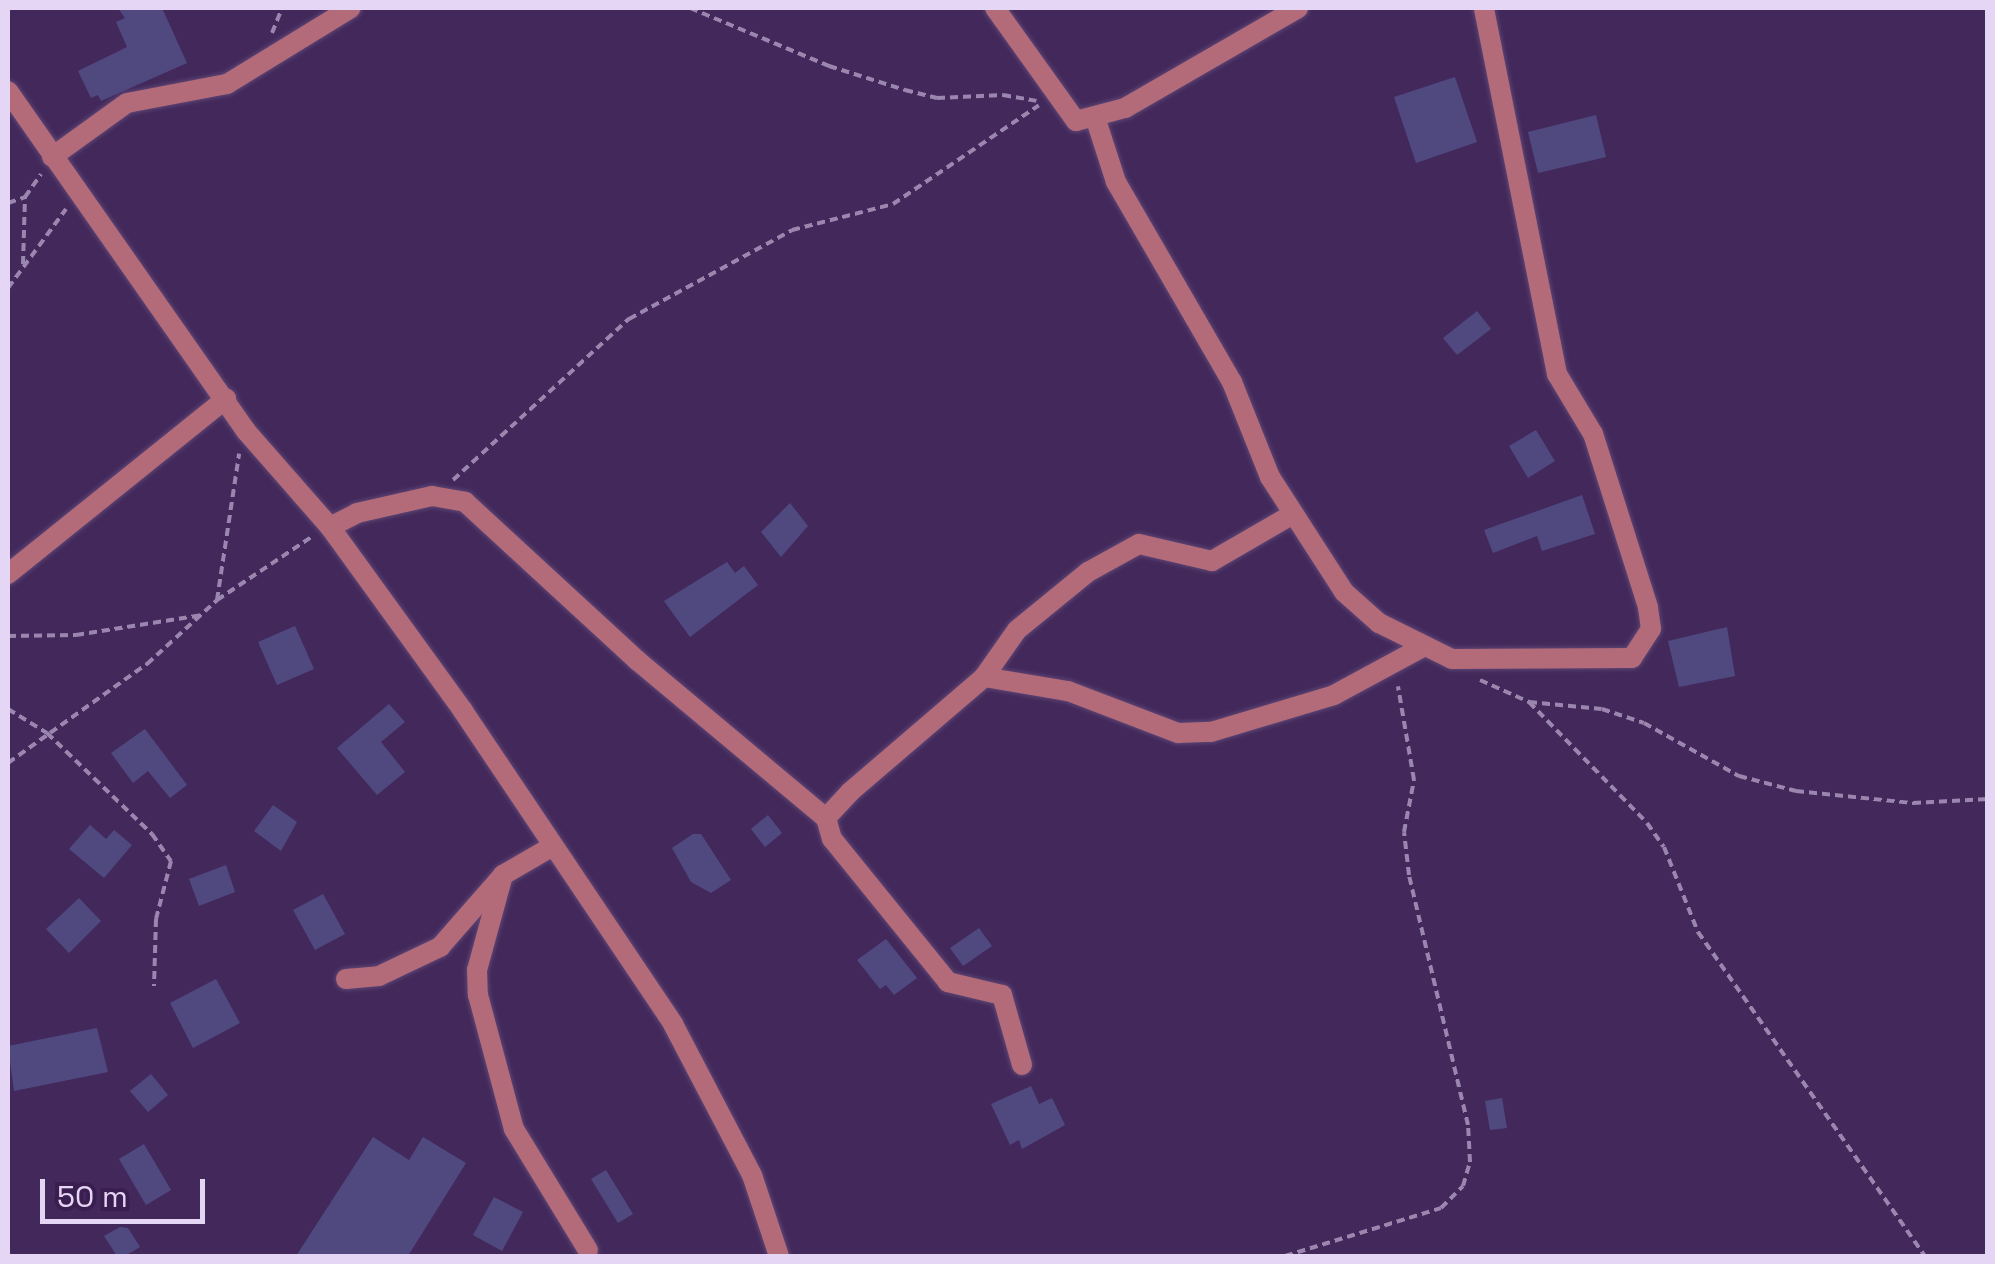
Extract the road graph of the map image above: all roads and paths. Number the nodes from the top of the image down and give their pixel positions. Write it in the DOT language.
graph roads {
  1 [pos="352,8"];
  2 [pos="690,8"];
  3 [pos="995,8"];
  4 [pos="1298,8"];
  5 [pos="1484,8"];
  6 [pos="8,91"];
  7 [pos="1096,120"];
  8 [pos="52,158"];
  9 [pos="79,194"];
  10 [pos="24,197"];
  11 [pos="8,203"];
  12 [pos="22,264"];
  13 [pos="8,288"];
  14 [pos="226,400"];
  15 [pos="246,430"];
  16 [pos="432,496"];
  17 [pos="1293,514"];
  18 [pos="330,527"];
  19 [pos="8,574"];
  20 [pos="217,600"];
  21 [pos="202,614"];
  22 [pos="8,636"];
  23 [pos="1422,648"];
  24 [pos="1452,659"];
  25 [pos="1392,666"];
  26 [pos="984,677"];
  27 [pos="1529,702"];
  28 [pos="8,709"];
  29 [pos="47,734"];
  30 [pos="8,763"];
  31 [pos="1988,799"];
  32 [pos="826,818"];
  33 [pos="553,846"];
  34 [pos="503,875"];
  35 [pos="346,979"];
  36 [pos="154,986"];
  37 [pos="1022,1066"];
  38 [pos="588,1250"];
  39 [pos="779,1256"];
  40 [pos="1286,1256"];
  41 [pos="1925,1256"];
  1 -- 8 [label="street"];
  2 -- 16 [label="path"];
  3 -- 7 [label="street"];
  4 -- 7 [label="street"];
  5 -- 24 [label="street"];
  6 -- 8 [label="street"];
  7 -- 17 [label="street"];
  8 -- 9 [label="street"];
  8 -- 10 [label="path"];
  9 -- 12 [label="path"];
  9 -- 14 [label="street"];
  10 -- 11 [label="path"];
  10 -- 12 [label="path"];
  12 -- 13 [label="path"];
  14 -- 15 [label="street"];
  14 -- 19 [label="street"];
  15 -- 18 [label="street"];
  15 -- 20 [label="path"];
  16 -- 18 [label="street"];
  16 -- 32 [label="street"];
  17 -- 23 [label="street"];
  17 -- 26 [label="street"];
  18 -- 20 [label="path"];
  18 -- 33 [label="street"];
  20 -- 21 [label="path"];
  21 -- 22 [label="path"];
  21 -- 29 [label="path"];
  23 -- 24 [label="street"];
  23 -- 25 [label="street"];
  24 -- 27 [label="path"];
  25 -- 26 [label="street"];
  25 -- 40 [label="path"];
  26 -- 32 [label="street"];
  27 -- 31 [label="path"];
  27 -- 41 [label="path"];
  28 -- 29 [label="path"];
  29 -- 30 [label="path"];
  29 -- 36 [label="path"];
  32 -- 37 [label="street"];
  33 -- 34 [label="street"];
  33 -- 39 [label="street"];
  34 -- 35 [label="street"];
  34 -- 38 [label="street"];
}
